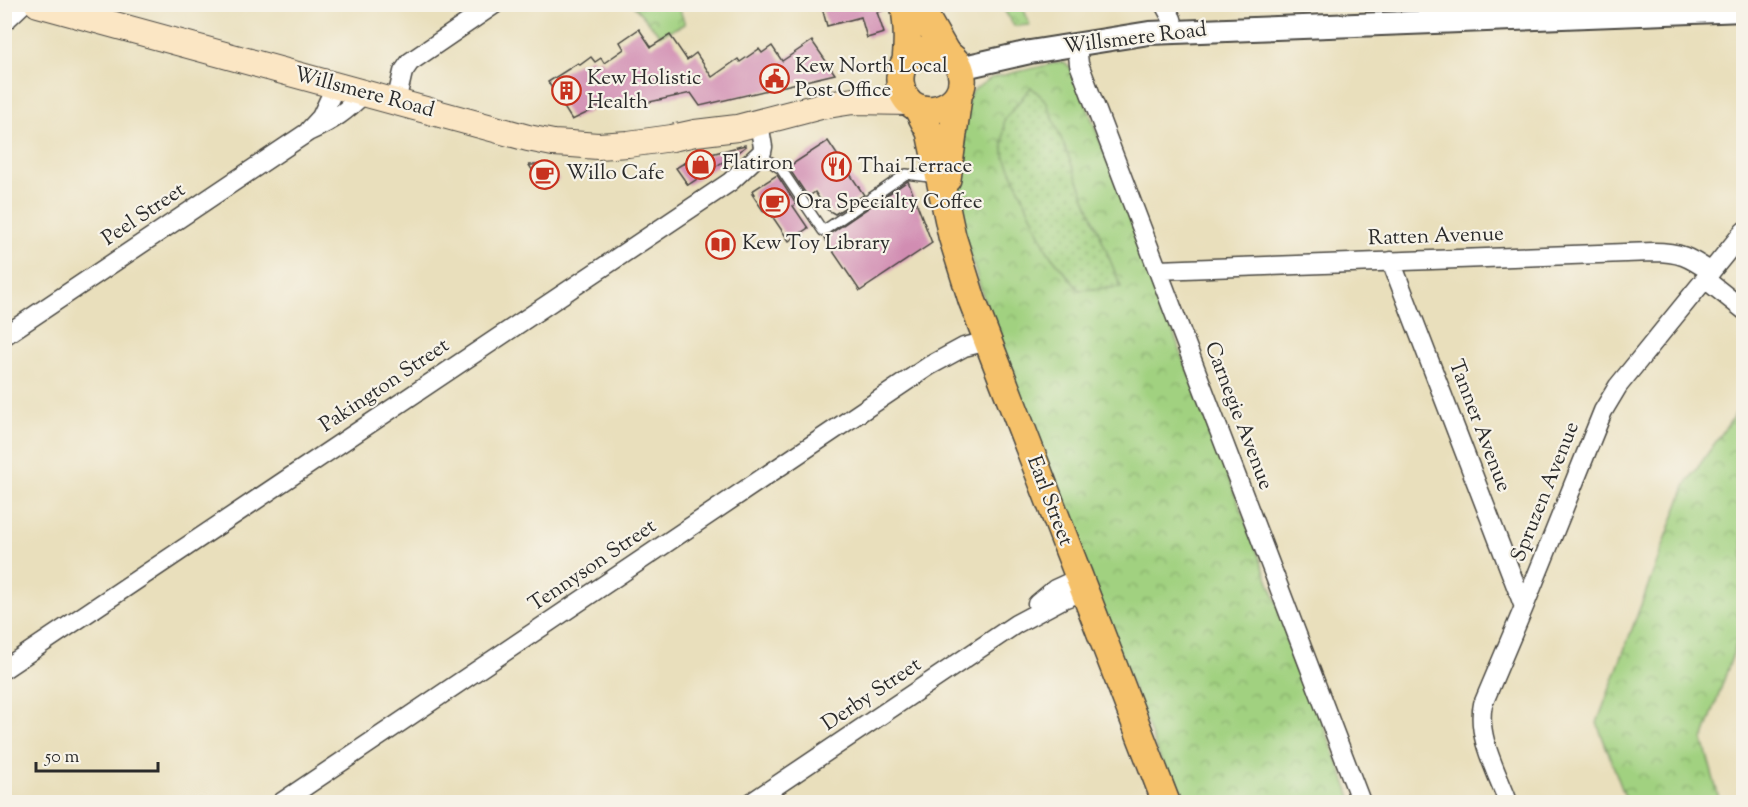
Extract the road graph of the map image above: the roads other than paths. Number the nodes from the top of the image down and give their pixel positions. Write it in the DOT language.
graph roads {
  1 [pos="23,4"];
  2 [pos="495,4"];
  3 [pos="904,4"];
  4 [pos="918,4"];
  5 [pos="1164,4"];
  6 [pos="40,5"];
  7 [pos="1743,10"];
  8 [pos="1460,13"];
  9 [pos="4,22"];
  10 [pos="1175,31"];
  11 [pos="1077,45"];
  12 [pos="953,60"];
  13 [pos="903,68"];
  14 [pos="336,85"];
  15 [pos="366,93"];
  16 [pos="958,97"];
  17 [pos="396,102"];
  18 [pos="914,105"];
  19 [pos="759,123"];
  20 [pos="308,132"];
  21 [pos="695,133"];
  22 [pos="760,155"];
  23 [pos="943,184"];
  24 [pos="1743,231"];
  25 [pos="1391,261"];
  26 [pos="1158,270"];
  27 [pos="1708,276"];
  28 [pos="1743,310"];
  29 [pos="986,335"];
  30 [pos="4,336"];
  31 [pos="1081,584"];
  32 [pos="1524,607"];
  33 [pos="4,669"];
  34 [pos="282,802"];
  35 [pos="752,802"];
  36 [pos="1166,802"];
  37 [pos="1361,802"];
  38 [pos="1508,802"];
  1 -- 9 [label="street"];
  2 -- 17 [label="street"];
  3 -- 13 [label="main road"];
  4 -- 12 [label="main road"];
  5 -- 10 [label="street"];
  6 -- 14 [label="main road, Willsmere Road"];
  7 -- 8 [label="street, Willsmere Road"];
  8 -- 10 [label="street, Willsmere Road"];
  10 -- 11 [label="street, Willsmere Road"];
  11 -- 12 [label="street, Willsmere Road"];
  11 -- 26 [label="street, Carnegie Avenue"];
  12 -- 13 [label="main road"];
  12 -- 16 [label="main road"];
  13 -- 18 [label="main road"];
  13 -- 21 [label="main road, Willsmere Road"];
  14 -- 15 [label="main road, Willsmere Road"];
  14 -- 20 [label="street, Peel Street"];
  15 -- 17 [label="main road, Willsmere Road"];
  15 -- 20 [label="street, Peel Street"];
  16 -- 18 [label="main road"];
  16 -- 23 [label="main road, Earl Street"];
  17 -- 21 [label="main road, Willsmere Road"];
  18 -- 19 [label="main road, Willsmere Road"];
  18 -- 23 [label="main road, Earl Street"];
  19 -- 21 [label="main road, Willsmere Road"];
  19 -- 22 [label="street"];
  20 -- 30 [label="street, Peel Street"];
  22 -- 23 [label="lane"];
  22 -- 33 [label="street, Pakington Street"];
  23 -- 29 [label="main road, Earl Street"];
  24 -- 27 [label="street, Spruzen Avenue"];
  25 -- 26 [label="street, Ratten Avenue"];
  25 -- 27 [label="street, Ratten Avenue"];
  25 -- 32 [label="street, Tanner Avenue"];
  26 -- 37 [label="street, Carnegie Avenue"];
  27 -- 28 [label="street, Ratten Avenue"];
  27 -- 32 [label="street, Spruzen Avenue"];
  29 -- 31 [label="main road, Earl Street"];
  29 -- 34 [label="street, Tennyson Street"];
  31 -- 35 [label="street, Derby Street"];
  31 -- 36 [label="main road, Earl Street"];
  32 -- 38 [label="street, Spruzen Avenue"];
}
